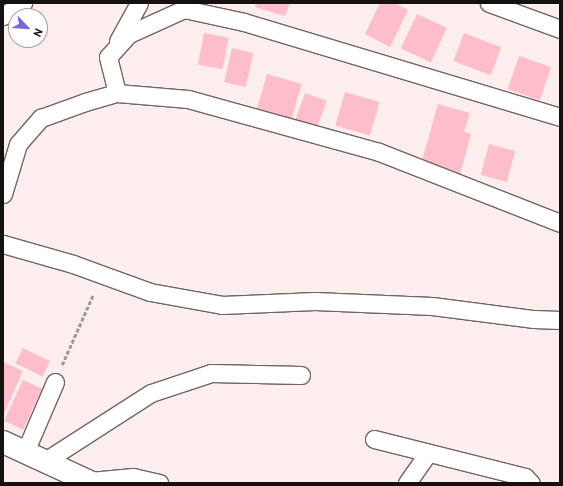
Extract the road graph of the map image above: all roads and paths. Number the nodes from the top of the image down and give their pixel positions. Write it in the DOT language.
graph roads {
  1 [pos="23,3"];
  2 [pos="139,3"];
  3 [pos="489,3"];
  4 [pos="3,16"];
  5 [pos="560,29"];
  6 [pos="108,57"];
  7 [pos="117,94"];
  8 [pos="560,117"];
  9 [pos="3,194"];
  10 [pos="560,223"];
  11 [pos="3,244"];
  12 [pos="93,295"];
  13 [pos="560,320"];
  14 [pos="301,375"];
  15 [pos="55,382"];
  16 [pos="374,439"];
  17 [pos="3,443"];
  18 [pos="25,452"];
  19 [pos="428,453"];
  20 [pos="45,461"];
  21 [pos="91,482"];
  22 [pos="159,483"];
  23 [pos="406,483"];
  24 [pos="531,483"];
  1 -- 4 [label="street"];
  2 -- 6 [label="street"];
  3 -- 5 [label="street"];
  6 -- 7 [label="street"];
  6 -- 8 [label="street"];
  7 -- 9 [label="street"];
  7 -- 10 [label="street"];
  11 -- 13 [label="street"];
  12 -- 15 [label="path"];
  14 -- 20 [label="street"];
  15 -- 18 [label="street"];
  16 -- 19 [label="street"];
  17 -- 18 [label="street"];
  18 -- 20 [label="street"];
  19 -- 23 [label="street"];
  19 -- 24 [label="street"];
  20 -- 21 [label="street"];
  21 -- 22 [label="street"];
}
